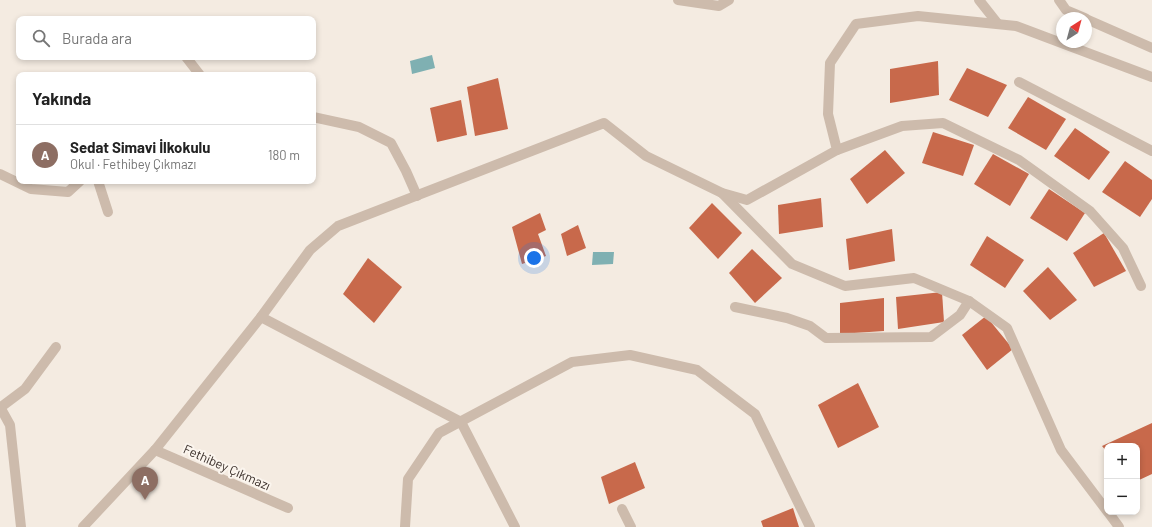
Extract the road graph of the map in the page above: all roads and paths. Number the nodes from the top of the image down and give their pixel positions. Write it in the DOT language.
graph roads {
  1 [pos="678,0"];
  2 [pos="729,0"];
  3 [pos="979,0"];
  4 [pos="1059,0"];
  5 [pos="1071,12"];
  6 [pos="1092,21"];
  7 [pos="998,24"];
  8 [pos="1152,48"];
  9 [pos="188,60"];
  10 [pos="198,72"];
  11 [pos="1152,77"];
  12 [pos="1019,82"];
  13 [pos="316,118"];
  14 [pos="837,150"];
  15 [pos="1152,152"];
  16 [pos="0,174"];
  17 [pos="16,182"];
  18 [pos="19,184"];
  19 [pos="77,184"];
  20 [pos="99,184"];
  21 [pos="722,193"];
  22 [pos="416,196"];
  23 [pos="108,212"];
  24 [pos="1141,286"];
  25 [pos="969,301"];
  26 [pos="735,308"];
  27 [pos="261,317"];
  28 [pos="56,347"];
  29 [pos="0,407"];
  30 [pos="461,422"];
  31 [pos="156,450"];
  32 [pos="288,508"];
  33 [pos="1104,508"];
  34 [pos="622,509"];
  35 [pos="1109,515"];
  36 [pos="21,527"];
  37 [pos="83,527"];
  38 [pos="405,527"];
  39 [pos="515,527"];
  40 [pos="631,527"];
  41 [pos="810,527"];
  42 [pos="1119,527"];
  1 -- 2 [label="street"];
  3 -- 7 [label="street"];
  4 -- 5 [label="street"];
  6 -- 8 [label="street"];
  7 -- 11 [label="street"];
  7 -- 14 [label="street"];
  9 -- 10 [label="street"];
  12 -- 15 [label="street"];
  13 -- 22 [label="street"];
  14 -- 21 [label="street"];
  14 -- 24 [label="street"];
  16 -- 17 [label="street"];
  18 -- 19 [label="street"];
  20 -- 23 [label="street"];
  21 -- 22 [label="street"];
  21 -- 25 [label="street"];
  22 -- 27 [label="street"];
  25 -- 26 [label="street"];
  25 -- 33 [label="street"];
  27 -- 30 [label="street"];
  27 -- 31 [label="street"];
  28 -- 29 [label="street"];
  29 -- 36 [label="street"];
  30 -- 38 [label="street"];
  30 -- 39 [label="street"];
  30 -- 41 [label="street"];
  31 -- 32 [label="street, Fethibey Çıkmazı"];
  31 -- 37 [label="street"];
  34 -- 40 [label="street"];
  35 -- 42 [label="street"];
}
